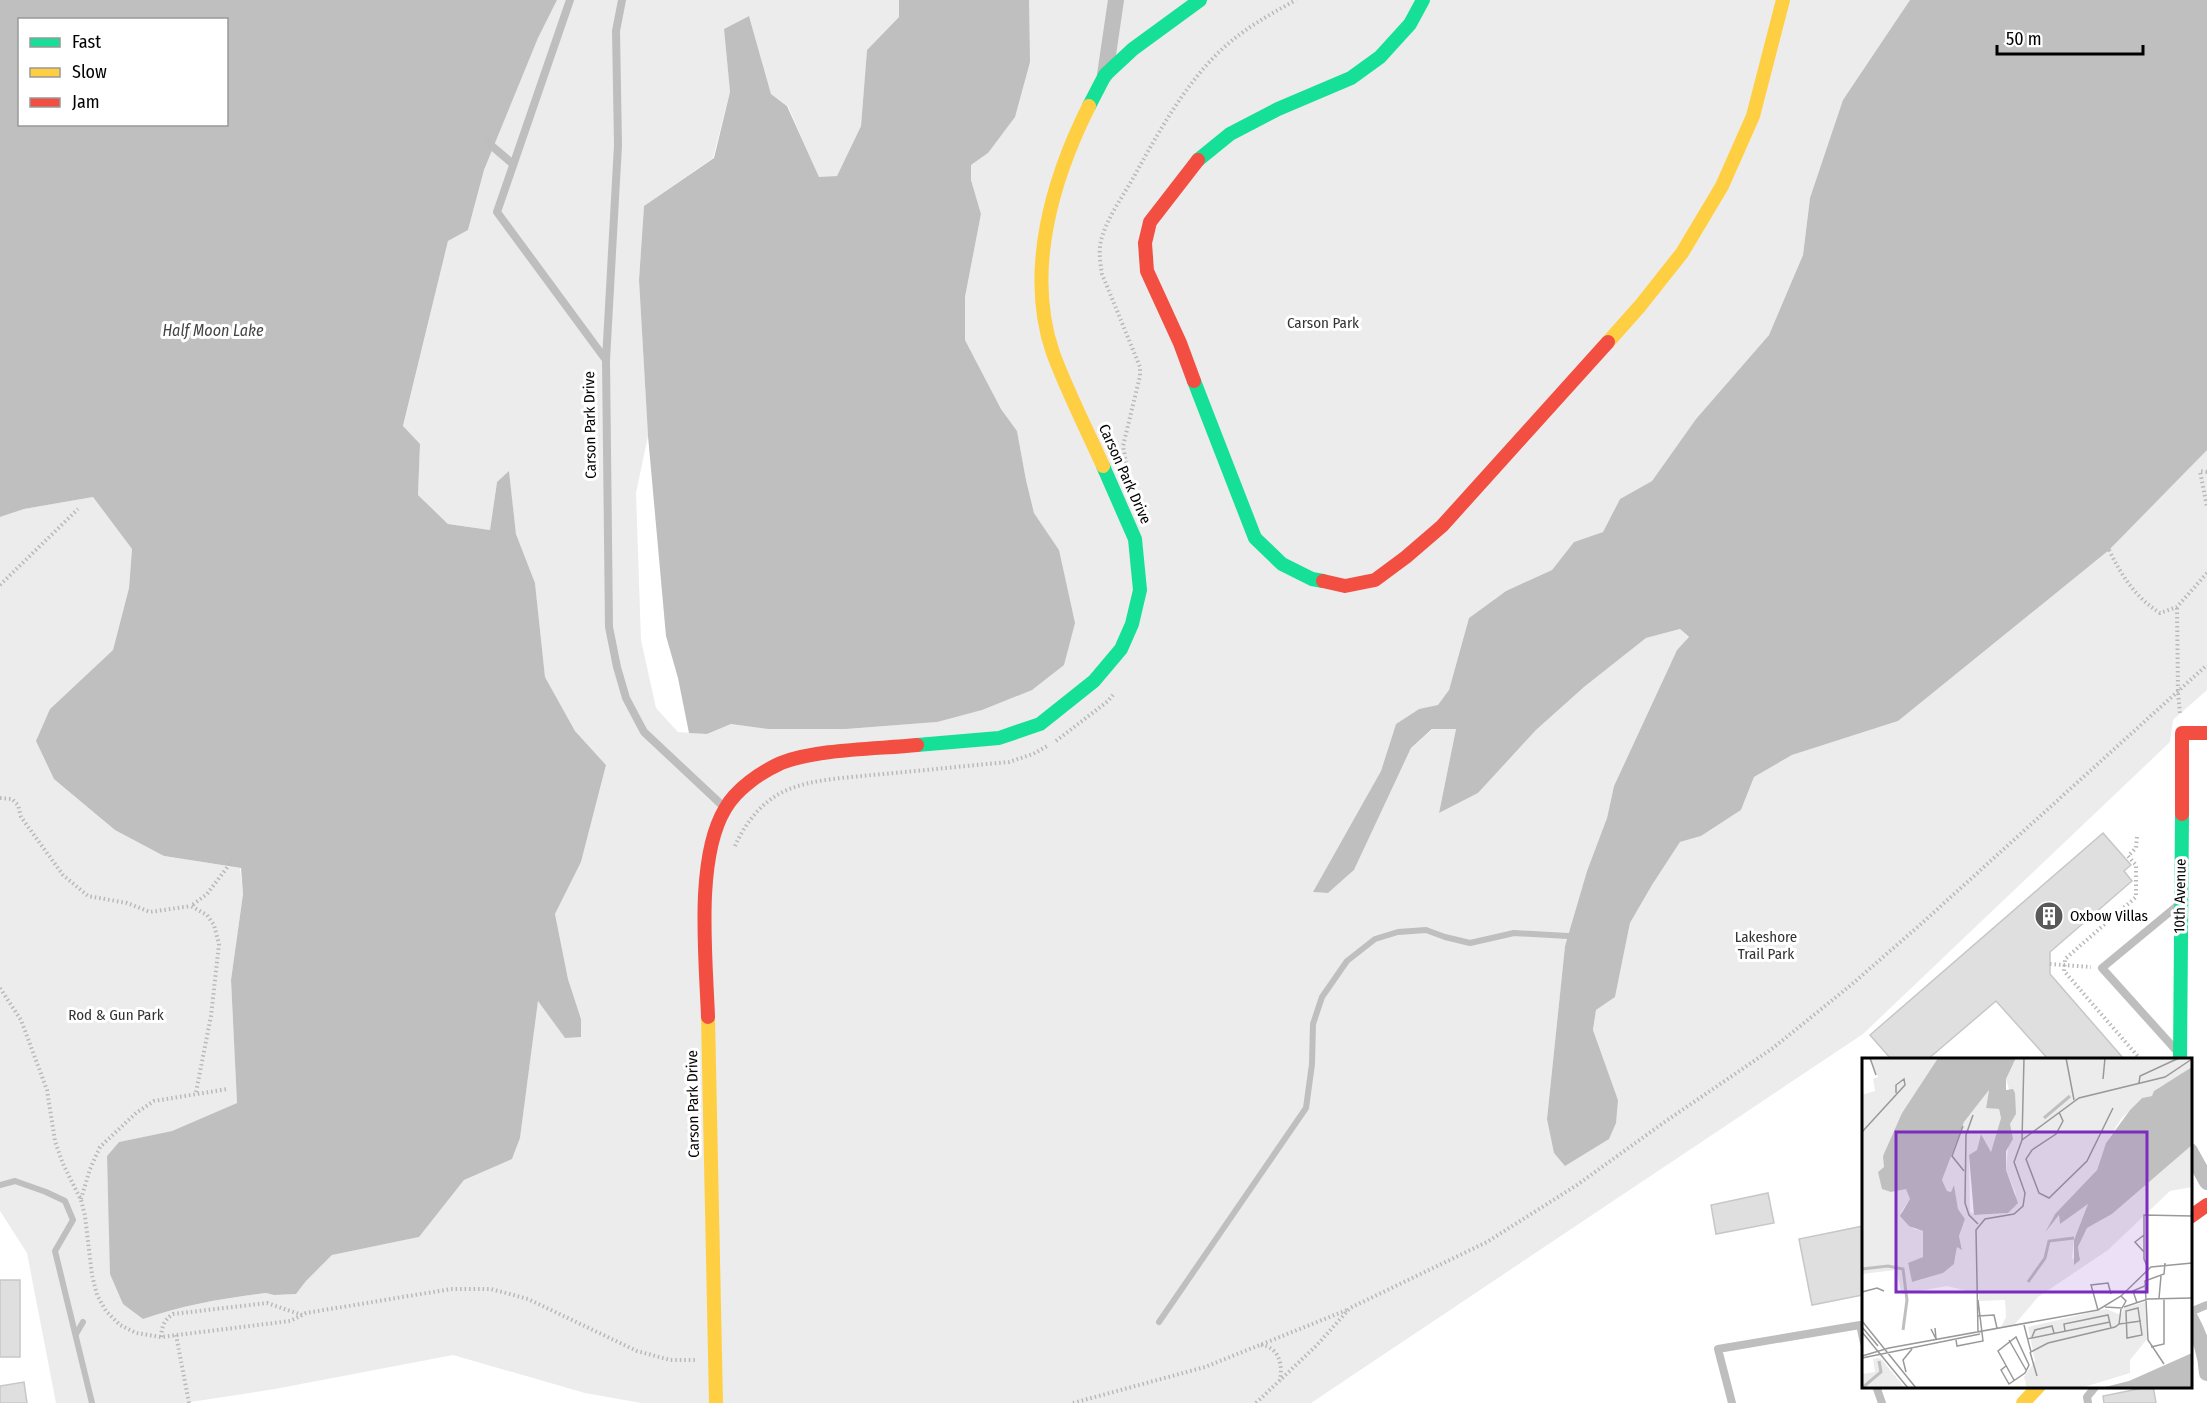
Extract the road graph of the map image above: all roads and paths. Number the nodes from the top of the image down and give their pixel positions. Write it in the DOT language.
graph roads {
  1 [pos="622,0"];
  2 [pos="1116,0"];
  3 [pos="1200,0"];
  4 [pos="1296,0"];
  5 [pos="1423,0"];
  6 [pos="1783,0"];
  7 [pos="569,2"];
  8 [pos="1105,75"];
  9 [pos="486,141"];
  10 [pos="513,164"];
  11 [pos="606,360"];
  12 [pos="1127,468"];
  13 [pos="2207,472"];
  14 [pos="2207,507"];
  15 [pos="78,509"];
  16 [pos="2109,550"];
  17 [pos="2207,573"];
  18 [pos="0,585"];
  19 [pos="2177,607"];
  20 [pos="2207,665"];
  21 [pos="2178,692"];
  22 [pos="1114,693"];
  23 [pos="2182,733"];
  24 [pos="2207,733"];
  25 [pos="0,798"];
  26 [pos="725,808"];
  27 [pos="732,851"];
  28 [pos="232,861"];
  29 [pos="2179,904"];
  30 [pos="191,906"];
  31 [pos="2050,964"];
  32 [pos="2089,967"];
  33 [pos="0,988"];
  34 [pos="2179,1057"];
  35 [pos="228,1089"];
  36 [pos="196,1092"];
  37 [pos="2192,1155"];
  38 [pos="2207,1182"];
  39 [pos="81,1200"];
  40 [pos="2207,1205"];
  41 [pos="2192,1216"];
  42 [pos="2207,1305"];
  43 [pos="1350,1308"];
  44 [pos="2192,1311"];
  45 [pos="303,1316"];
  46 [pos="2192,1327"];
  47 [pos="176,1335"];
  48 [pos="160,1337"];
  49 [pos="1862,1337"];
  50 [pos="2196,1344"];
  51 [pos="1259,1345"];
  52 [pos="702,1360"];
  53 [pos="2207,1373"];
  54 [pos="1280,1381"];
  55 [pos="1877,1388"];
  56 [pos="2094,1388"];
  57 [pos="2036,1394"];
  58 [pos="189,1403"];
  59 [pos="716,1403"];
  60 [pos="1073,1403"];
  61 [pos="1257,1403"];
  62 [pos="1732,1403"];
  63 [pos="1882,1403"];
  64 [pos="2023,1403"];
  65 [pos="2088,1403"];
  1 -- 11 [label="lane, Carson Park Drive"];
  2 -- 8 [label="street"];
  3 -- 8 [label="street, Carson Park Drive"];
  4 -- 12 [label="path"];
  5 -- 6 [label="street"];
  7 -- 10 [label="lane"];
  8 -- 26 [label="street, Carson Park Drive"];
  9 -- 10 [label="lane"];
  10 -- 11 [label="lane"];
  11 -- 26 [label="lane, Carson Park Drive"];
  13 -- 14 [label="path"];
  15 -- 18 [label="path"];
  16 -- 19 [label="path"];
  17 -- 19 [label="path"];
  19 -- 21 [label="path"];
  20 -- 21 [label="path"];
  21 -- 23 [label="path"];
  21 -- 43 [label="path"];
  22 -- 27 [label="path"];
  23 -- 24 [label="street"];
  23 -- 29 [label="street, 10th Avenue"];
  25 -- 30 [label="path"];
  26 -- 59 [label="street, Carson Park Drive"];
  28 -- 30 [label="path"];
  29 -- 34 [label="street, 10th Avenue"];
  29 -- 34 [label="lane"];
  30 -- 36 [label="path"];
  31 -- 32 [label="path"];
  33 -- 39 [label="path"];
  35 -- 36 [label="path"];
  36 -- 39 [label="path"];
  37 -- 38 [label="street"];
  39 -- 48 [label="path"];
  40 -- 41 [label="street"];
  42 -- 44 [label="lane"];
  43 -- 51 [label="path"];
  43 -- 54 [label="path"];
  45 -- 47 [label="path"];
  45 -- 48 [label="path"];
  45 -- 52 [label="path"];
  46 -- 50 [label="street"];
  47 -- 48 [label="path"];
  47 -- 58 [label="path"];
  49 -- 62 [label="lane"];
  50 -- 53 [label="street"];
  51 -- 54 [label="path"];
  51 -- 60 [label="path"];
  54 -- 61 [label="path"];
  55 -- 63 [label="lane"];
  56 -- 65 [label="lane"];
  57 -- 64 [label="street"];
}
